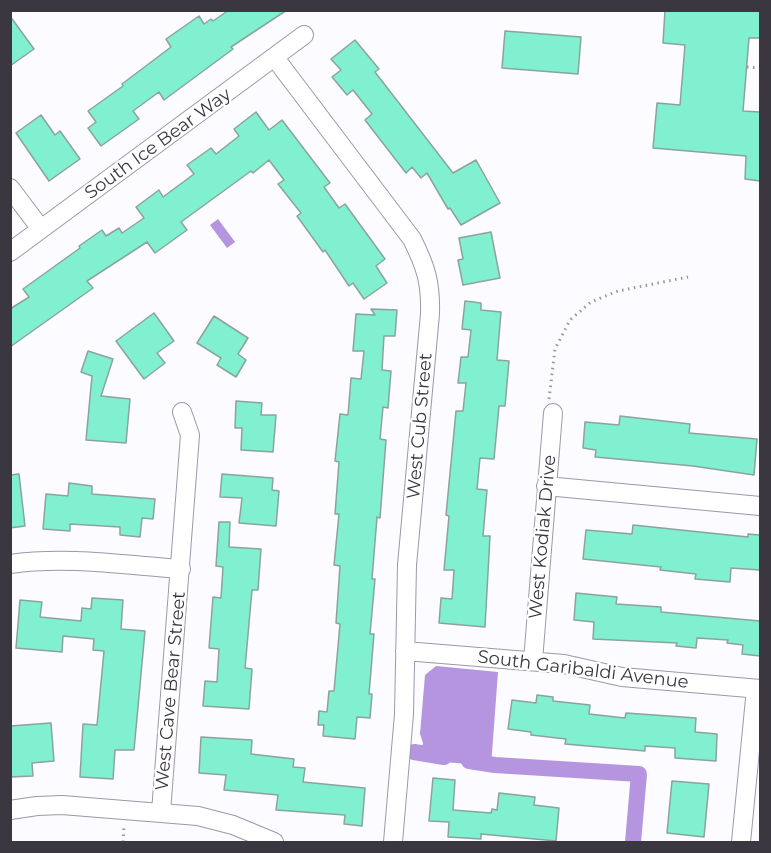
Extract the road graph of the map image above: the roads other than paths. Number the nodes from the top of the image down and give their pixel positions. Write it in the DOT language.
graph roads {
  1 [pos="304,35"];
  2 [pos="275,58"];
  3 [pos="10,188"];
  4 [pos="41,230"];
  5 [pos="10,252"];
  6 [pos="551,406"];
  7 [pos="182,412"];
  8 [pos="546,486"];
  9 [pos="760,507"];
  10 [pos="10,564"];
  11 [pos="181,569"];
  12 [pos="405,651"];
  13 [pos="533,661"];
  14 [pos="758,689"];
  15 [pos="10,810"];
  16 [pos="161,812"];
  17 [pos="274,843"];
  18 [pos="393,843"];
  19 [pos="741,843"];
  1 -- 2 [label="street, South Ice Bear Way"];
  2 -- 4 [label="street, South Ice Bear Way"];
  2 -- 12 [label="street, West Cub Street"];
  3 -- 4 [label="street"];
  4 -- 5 [label="street, South Ice Bear Way"];
  6 -- 8 [label="street, West Kodiak Drive"];
  7 -- 11 [label="street, West Cave Bear Street"];
  8 -- 9 [label="street"];
  8 -- 13 [label="street, West Kodiak Drive"];
  10 -- 11 [label="street"];
  11 -- 16 [label="street, West Cave Bear Street"];
  12 -- 13 [label="street, South Garibaldi Avenue"];
  12 -- 18 [label="street, West Cub Street"];
  13 -- 14 [label="street, South Garibaldi Avenue"];
  14 -- 19 [label="street"];
  15 -- 16 [label="street"];
  16 -- 17 [label="street"];
}
